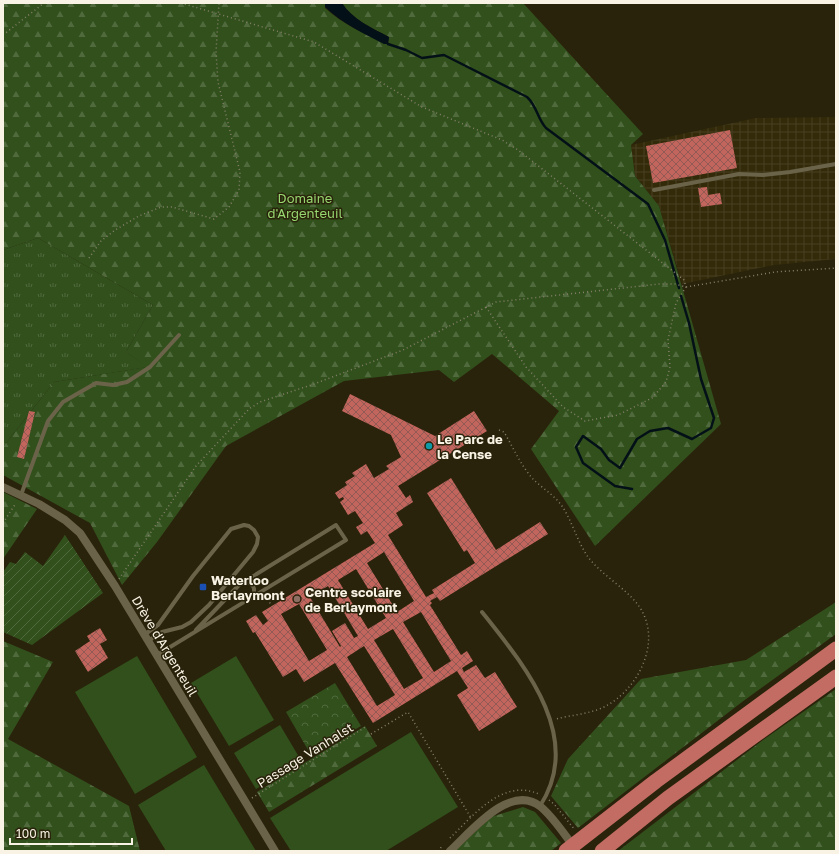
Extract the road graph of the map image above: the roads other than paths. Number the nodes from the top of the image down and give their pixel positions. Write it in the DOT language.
graph roads {
  1 [pos="836,164"];
  2 [pos="654,190"];
  3 [pos="179,335"];
  4 [pos="3,487"];
  5 [pos="21,496"];
  6 [pos="244,581"];
  7 [pos="253,596"];
  8 [pos="482,612"];
  9 [pos="196,630"];
  10 [pos="146,638"];
  11 [pos="836,649"];
  12 [pos="156,655"];
  13 [pos="836,677"];
  14 [pos="540,806"];
  15 [pos="275,851"];
  16 [pos="450,851"];
  17 [pos="566,851"];
  18 [pos="577,851"];
  19 [pos="602,851"];
  1 -- 2 [label="lane"];
  3 -- 5 [label="lane"];
  4 -- 5 [label="street, Drève d'Argenteuil"];
  5 -- 10 [label="street, Drève d'Argenteuil"];
  6 -- 7 [label="lane"];
  6 -- 7 [label="lane"];
  6 -- 9 [label="lane"];
  7 -- 9 [label="lane"];
  8 -- 14 [label="lane"];
  9 -- 12 [label="lane"];
  10 -- 10 [label="lane"];
  10 -- 12 [label="street, Drève d'Argenteuil"];
  11 -- 17 [label="highway"];
  12 -- 15 [label="street, Drève d'Argenteuil"];
  13 -- 19 [label="highway"];
  14 -- 16 [label="street"];
  14 -- 18 [label="street"];
}
